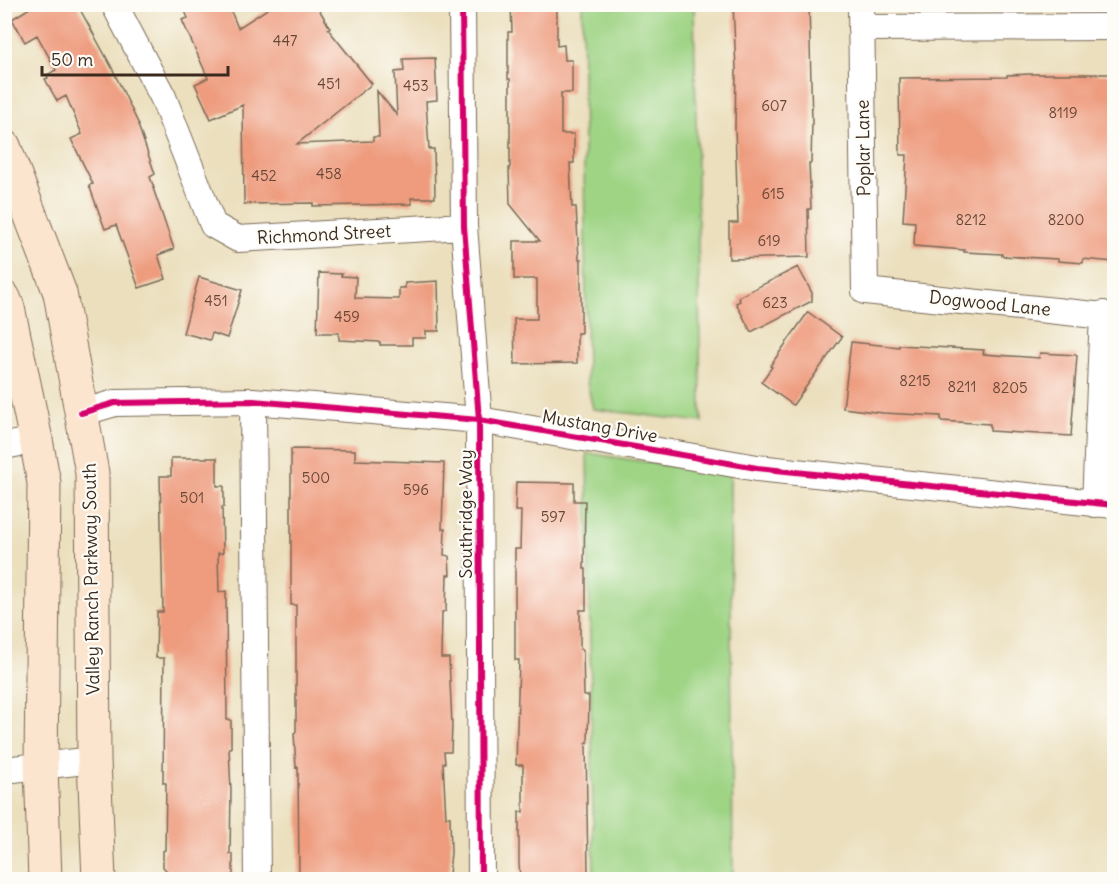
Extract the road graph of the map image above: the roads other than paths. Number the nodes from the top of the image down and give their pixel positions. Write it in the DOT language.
graph roads {
  1 [pos="114,4"];
  2 [pos="462,4"];
  3 [pos="861,16"];
  4 [pos="1114,27"];
  5 [pos="4,146"];
  6 [pos="464,226"];
  7 [pos="865,291"];
  8 [pos="4,298"];
  9 [pos="1109,316"];
  10 [pos="253,401"];
  11 [pos="81,413"];
  12 [pos="479,420"];
  13 [pos="36,440"];
  14 [pos="4,446"];
  15 [pos="1105,504"];
  16 [pos="94,760"];
  17 [pos="41,766"];
  18 [pos="4,770"];
  19 [pos="45,879"];
  20 [pos="99,879"];
  21 [pos="257,879"];
  22 [pos="481,879"];
  1 -- 6 [label="street, Richmond Street"];
  2 -- 6 [label="street, Southridge Way"];
  3 -- 4 [label="street"];
  3 -- 7 [label="street, Poplar Lane"];
  5 -- 11 [label="street, Valley Ranch Parkway South"];
  6 -- 12 [label="street, Southridge Way"];
  7 -- 9 [label="street, Dogwood Lane"];
  8 -- 13 [label="street"];
  9 -- 15 [label="street"];
  10 -- 11 [label="street, Mustang Drive"];
  10 -- 12 [label="street, Mustang Drive"];
  10 -- 21 [label="street"];
  11 -- 16 [label="street, Valley Ranch Parkway South"];
  12 -- 15 [label="street, Mustang Drive"];
  12 -- 22 [label="street, Southridge Way"];
  13 -- 14 [label="street"];
  13 -- 17 [label="street"];
  16 -- 17 [label="street"];
  16 -- 20 [label="street, Valley Ranch Parkway South"];
  17 -- 18 [label="street"];
  17 -- 19 [label="street"];
}
